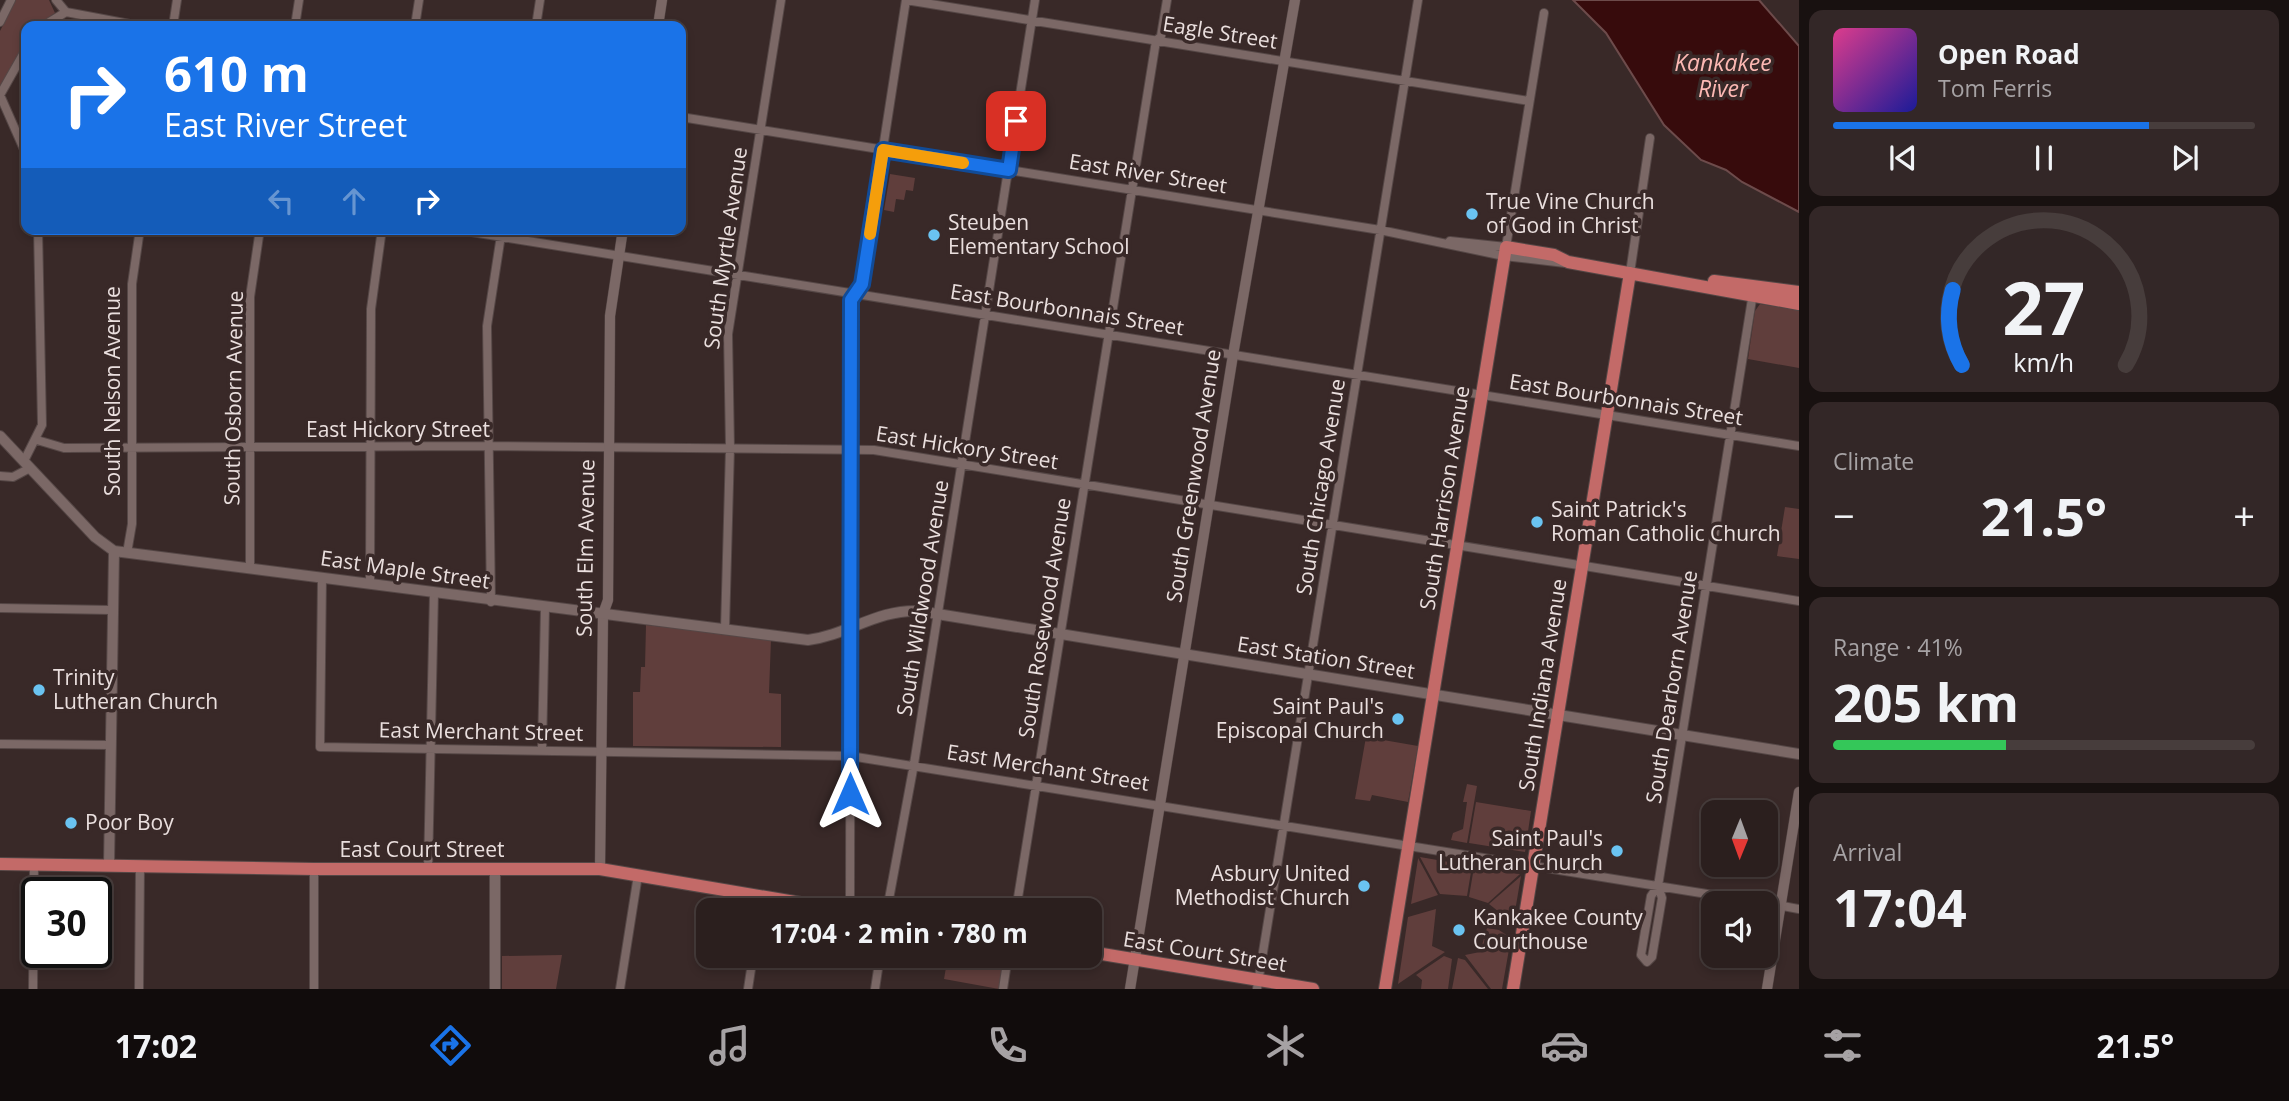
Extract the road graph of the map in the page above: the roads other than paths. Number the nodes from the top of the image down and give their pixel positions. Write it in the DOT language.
graph roads {
  1 [pos="11,0"];
  2 [pos="56,0"];
  3 [pos="177,0"];
  4 [pos="299,0"];
  5 [pos="419,0"];
  6 [pos="540,0"];
  7 [pos="662,0"];
  8 [pos="781,0"];
  9 [pos="906,0"];
  10 [pos="1035,0"];
  11 [pos="1167,0"];
  12 [pos="1295,0"];
  13 [pos="1418,0"];
  14 [pos="66,12"];
  15 [pos="1544,13"];
  16 [pos="51,21"];
  17 [pos="113,21"];
  18 [pos="174,21"];
  19 [pos="296,21"];
  20 [pos="416,21"];
  21 [pos="537,21"];
  22 [pos="659,21"];
  23 [pos="1032,21"];
  24 [pos="0,22"];
  25 [pos="1156,41"];
  26 [pos="21,58"];
  27 [pos="1285,62"];
  28 [pos="1405,80"];
  29 [pos="0,95"];
  30 [pos="1529,101"];
  31 [pos="686,118"];
  32 [pos="760,130"];
  33 [pos="1650,138"];
  34 [pos="21,143"];
  35 [pos="883,150"];
  36 [pos="1009,170"];
  37 [pos="1132,190"];
  38 [pos="1257,211"];
  39 [pos="1380,230"];
  40 [pos="38,235"];
  41 [pos="139,235"];
  42 [pos="259,235"];
  43 [pos="381,235"];
  44 [pos="502,235"];
  45 [pos="512,235"];
  46 [pos="622,235"];
  47 [pos="1505,251"];
  48 [pos="618,256"];
  49 [pos="1630,273"];
  50 [pos="737,275"];
  51 [pos="1753,291"];
  52 [pos="1799,292"];
  53 [pos="854,294"];
  54 [pos="1799,304"];
  55 [pos="985,315"];
  56 [pos="1109,335"];
  57 [pos="1233,355"];
  58 [pos="1357,375"];
  59 [pos="1481,395"];
  60 [pos="1607,415"];
  61 [pos="1730,435"];
  62 [pos="0,436"];
  63 [pos="37,440"];
  64 [pos="369,446"];
  65 [pos="488,446"];
  66 [pos="1799,446"];
  67 [pos="131,447"];
  68 [pos="607,447"];
  69 [pos="251,448"];
  70 [pos="730,448"];
  71 [pos="850,449"];
  72 [pos="27,464"];
  73 [pos="962,464"];
  74 [pos="0,476"];
  75 [pos="1084,484"];
  76 [pos="1209,505"];
  77 [pos="1332,525"];
  78 [pos="1457,545"];
  79 [pos="114,551"];
  80 [pos="127,553"];
  81 [pos="1582,566"];
  82 [pos="250,568"];
  83 [pos="322,578"];
  84 [pos="370,584"];
  85 [pos="1706,586"];
  86 [pos="434,593"];
  87 [pos="491,601"];
  88 [pos="1799,601"];
  89 [pos="0,608"];
  90 [pos="545,608"];
  91 [pos="111,610"];
  92 [pos="603,614"];
  93 [pos="936,614"];
  94 [pos="725,629"];
  95 [pos="850,629"];
  96 [pos="1060,634"];
  97 [pos="1185,654"];
  98 [pos="1308,674"];
  99 [pos="1433,695"];
  100 [pos="1558,715"];
  101 [pos="1682,735"];
  102 [pos="0,744"];
  103 [pos="110,745"];
  104 [pos="430,748"];
  105 [pos="542,750"];
  106 [pos="601,751"];
  107 [pos="1799,754"];
  108 [pos="850,756"];
  109 [pos="914,764"];
  110 [pos="1036,784"];
  111 [pos="1799,792"];
  112 [pos="1160,805"];
  113 [pos="1283,824"];
  114 [pos="1409,845"];
  115 [pos="0,864"];
  116 [pos="34,865"];
  117 [pos="1534,865"];
  118 [pos="108,866"];
  119 [pos="139,866"];
  120 [pos="495,868"];
  121 [pos="313,869"];
  122 [pos="600,869"];
  123 [pos="428,870"];
  124 [pos="638,875"];
  125 [pos="1658,886"];
  126 [pos="1701,893"];
  127 [pos="740,898"];
  128 [pos="850,898"];
  129 [pos="889,898"];
  130 [pos="1018,898"];
  131 [pos="1780,906"];
  132 [pos="1799,909"];
  133 [pos="1102,954"];
  134 [pos="1135,960"];
  135 [pos="751,968"];
  136 [pos="878,968"];
  137 [pos="1006,968"];
  138 [pos="1258,985"];
  139 [pos="33,989"];
  140 [pos="139,989"];
  141 [pos="314,989"];
  142 [pos="495,989"];
  143 [pos="620,989"];
  144 [pos="748,989"];
  145 [pos="875,989"];
  146 [pos="1003,989"];
  147 [pos="1130,989"];
  148 [pos="1312,989"];
  149 [pos="1385,989"];
  150 [pos="1513,989"];
  151 [pos="1767,989"];
  1 -- 24 [label="street"];
  2 -- 14 [label="street"];
  3 -- 18 [label="street"];
  4 -- 19 [label="street"];
  5 -- 20 [label="street"];
  6 -- 21 [label="street"];
  7 -- 22 [label="street"];
  8 -- 32 [label="street, South Myrtle Avenue"];
  9 -- 23 [label="street, Eagle Street"];
  9 -- 35 [label="street"];
  10 -- 23 [label="street, South Wildwood Avenue"];
  11 -- 25 [label="street, South Rosewood Avenue"];
  12 -- 27 [label="street, South Greenwood Avenue"];
  13 -- 28 [label="street, South Chicago Avenue"];
  14 -- 16 [label="street"];
  14 -- 17 [label="street"];
  15 -- 30 [label="street, South Harrison Avenue"];
  23 -- 25 [label="street, Eagle Street"];
  23 -- 36 [label="street, South Wildwood Avenue"];
  25 -- 27 [label="street, Eagle Street"];
  25 -- 37 [label="street, South Rosewood Avenue"];
  26 -- 29 [label="street"];
  27 -- 28 [label="street, Eagle Street"];
  27 -- 38 [label="street, South Greenwood Avenue"];
  28 -- 30 [label="street, Eagle Street"];
  28 -- 39 [label="street, South Chicago Avenue"];
  29 -- 34 [label="street"];
  30 -- 47 [label="street, South Harrison Avenue"];
  31 -- 32 [label="street, East River Street"];
  32 -- 35 [label="street, East River Street"];
  32 -- 50 [label="street, South Myrtle Avenue"];
  33 -- 49 [label="street, South Indiana Avenue"];
  35 -- 36 [label="street, East River Street"];
  35 -- 53 [label="street"];
  36 -- 37 [label="street, East River Street"];
  36 -- 55 [label="street, South Wildwood Avenue"];
  37 -- 38 [label="street, East River Street"];
  37 -- 56 [label="street, South Rosewood Avenue"];
  38 -- 39 [label="street, East River Street"];
  38 -- 57 [label="street, South Greenwood Avenue"];
  39 -- 47 [label="street, East River Street"];
  39 -- 58 [label="street, South Chicago Avenue"];
  40 -- 63 [label="street"];
  41 -- 67 [label="street, South Nelson Avenue"];
  42 -- 69 [label="street, South Osborn Avenue"];
  43 -- 64 [label="street"];
  44 -- 65 [label="street"];
  45 -- 48 [label="street, East Bourbonnais Street"];
  46 -- 48 [label="street, South Elm Avenue"];
  47 -- 49 [label="main road, East River Street"];
  47 -- 59 [label="main road, South Harrison Avenue"];
  48 -- 50 [label="street, East Bourbonnais Street"];
  48 -- 68 [label="street, South Elm Avenue"];
  49 -- 51 [label="main road, East River Street"];
  49 -- 60 [label="main road, South Indiana Avenue"];
  50 -- 53 [label="street, East Bourbonnais Street"];
  50 -- 70 [label="street, South Myrtle Avenue"];
  51 -- 52 [label="main road, East River Street"];
  51 -- 54 [label="main road, East River Street"];
  51 -- 61 [label="street, South Dearborn Avenue"];
  53 -- 55 [label="street, East Bourbonnais Street"];
  53 -- 71 [label="street"];
  55 -- 56 [label="street, East Bourbonnais Street"];
  55 -- 73 [label="street, South Wildwood Avenue"];
  56 -- 57 [label="street, East Bourbonnais Street"];
  56 -- 75 [label="street, South Rosewood Avenue"];
  57 -- 58 [label="street, East Bourbonnais Street"];
  57 -- 76 [label="street, South Greenwood Avenue"];
  58 -- 59 [label="street, East Bourbonnais Street"];
  58 -- 77 [label="street, South Chicago Avenue"];
  59 -- 60 [label="street, East Bourbonnais Street"];
  59 -- 78 [label="main road, South Harrison Avenue"];
  60 -- 61 [label="street, East Bourbonnais Street"];
  60 -- 81 [label="main road, South Indiana Avenue"];
  61 -- 66 [label="street, East Bourbonnais Street"];
  61 -- 85 [label="street, South Dearborn Avenue"];
  62 -- 72 [label="main road, East Maple Street"];
  63 -- 67 [label="street, East Hickory Street"];
  63 -- 72 [label="street"];
  64 -- 65 [label="street, East Hickory Street"];
  64 -- 69 [label="street, East Hickory Street"];
  64 -- 84 [label="street"];
  65 -- 68 [label="street, East Hickory Street"];
  65 -- 87 [label="street"];
  67 -- 69 [label="street, East Hickory Street"];
  67 -- 80 [label="street, South Nelson Avenue"];
  68 -- 70 [label="street, East Hickory Street"];
  68 -- 92 [label="street, South Elm Avenue"];
  69 -- 82 [label="street, South Osborn Avenue"];
  70 -- 71 [label="street, East Hickory Street"];
  70 -- 94 [label="street, South Myrtle Avenue"];
  71 -- 73 [label="street, East Hickory Street"];
  71 -- 95 [label="street"];
  72 -- 74 [label="street"];
  72 -- 79 [label="main road, East Maple Street"];
  73 -- 75 [label="street, East Hickory Street"];
  73 -- 93 [label="street, South Wildwood Avenue"];
  75 -- 76 [label="street, East Hickory Street"];
  75 -- 96 [label="street, South Rosewood Avenue"];
  76 -- 77 [label="street, East Hickory Street"];
  76 -- 97 [label="street, South Greenwood Avenue"];
  77 -- 78 [label="street, East Hickory Street"];
  77 -- 98 [label="street, South Chicago Avenue"];
  78 -- 81 [label="street, East Hickory Street"];
  78 -- 99 [label="main road, South Harrison Avenue"];
  79 -- 80 [label="main road, East Maple Street"];
  79 -- 91 [label="main road"];
  80 -- 82 [label="main road, East Maple Street"];
  81 -- 85 [label="street, East Hickory Street"];
  81 -- 100 [label="main road, South Indiana Avenue"];
  82 -- 83 [label="main road, East Maple Street"];
  83 -- 84 [label="main road, East Maple Street"];
  83 -- 104 [label="street, East Merchant Street"];
  84 -- 86 [label="main road, East Maple Street"];
  85 -- 88 [label="street, East Hickory Street"];
  85 -- 101 [label="street, South Dearborn Avenue"];
  86 -- 87 [label="main road, East Maple Street"];
  86 -- 104 [label="street"];
  87 -- 90 [label="main road, East Maple Street"];
  89 -- 91 [label="street"];
  90 -- 92 [label="main road, East Maple Street"];
  90 -- 105 [label="street"];
  91 -- 103 [label="main road"];
  92 -- 94 [label="main road, East Maple Street"];
  92 -- 106 [label="street, South Elm Avenue"];
  93 -- 95 [label="main road, East Station Street"];
  93 -- 96 [label="main road, East Station Street"];
  93 -- 109 [label="street, South Wildwood Avenue"];
  94 -- 95 [label="main road, East Maple Street"];
  95 -- 108 [label="street"];
  96 -- 97 [label="main road, East Station Street"];
  96 -- 110 [label="street, South Rosewood Avenue"];
  97 -- 98 [label="main road, East Station Street"];
  97 -- 112 [label="street, South Greenwood Avenue"];
  98 -- 99 [label="main road, East Station Street"];
  98 -- 113 [label="street, South Chicago Avenue"];
  99 -- 100 [label="main road, East Station Street"];
  99 -- 114 [label="main road, South Harrison Avenue"];
  100 -- 101 [label="main road, East Station Street"];
  100 -- 117 [label="main road, South Indiana Avenue"];
  101 -- 107 [label="main road, East Station Street"];
  101 -- 125 [label="street, South Dearborn Avenue"];
  102 -- 103 [label="street"];
  103 -- 118 [label="main road"];
  104 -- 105 [label="street, East Merchant Street"];
  104 -- 123 [label="street"];
  105 -- 106 [label="street, East Merchant Street"];
  106 -- 108 [label="street, East Merchant Street"];
  106 -- 122 [label="street, South Elm Avenue"];
  108 -- 109 [label="street, East Merchant Street"];
  108 -- 128 [label="street"];
  109 -- 110 [label="street, East Merchant Street"];
  109 -- 129 [label="street, South Wildwood Avenue"];
  110 -- 112 [label="street, East Merchant Street"];
  110 -- 130 [label="street, South Rosewood Avenue"];
  111 -- 131 [label="street"];
  112 -- 113 [label="street, East Merchant Street"];
  112 -- 134 [label="street, South Greenwood Avenue"];
  113 -- 114 [label="street, East Merchant Street"];
  113 -- 138 [label="street, South Chicago Avenue"];
  114 -- 117 [label="street, East Merchant Street"];
  114 -- 149 [label="main road, South Harrison Avenue"];
  115 -- 116 [label="main road, East Court Street"];
  116 -- 118 [label="main road, East Court Street"];
  116 -- 139 [label="street"];
  117 -- 125 [label="street, East Merchant Street"];
  117 -- 150 [label="main road, South Indiana Avenue"];
  118 -- 119 [label="main road, East Court Street"];
  119 -- 121 [label="main road, East Court Street"];
  119 -- 140 [label="street"];
  120 -- 122 [label="main road, East Court Street"];
  120 -- 123 [label="main road, East Court Street"];
  120 -- 142 [label="main road"];
  121 -- 123 [label="main road, East Court Street"];
  121 -- 141 [label="street"];
  122 -- 124 [label="main road, East Court Street"];
  124 -- 127 [label="main road, East Court Street"];
  124 -- 143 [label="street"];
  125 -- 125 [label="street"];
  125 -- 126 [label="street, East Merchant Street"];
  131 -- 132 [label="street, East Merchant Street"];
  131 -- 151 [label="street"];
  133 -- 134 [label="main road, East Court Street"];
  134 -- 138 [label="main road, East Court Street"];
  134 -- 147 [label="street, South Greenwood Avenue"];
  135 -- 144 [label="street"];
  136 -- 145 [label="street"];
  137 -- 146 [label="street"];
  138 -- 148 [label="main road, East Court Street"];
}
